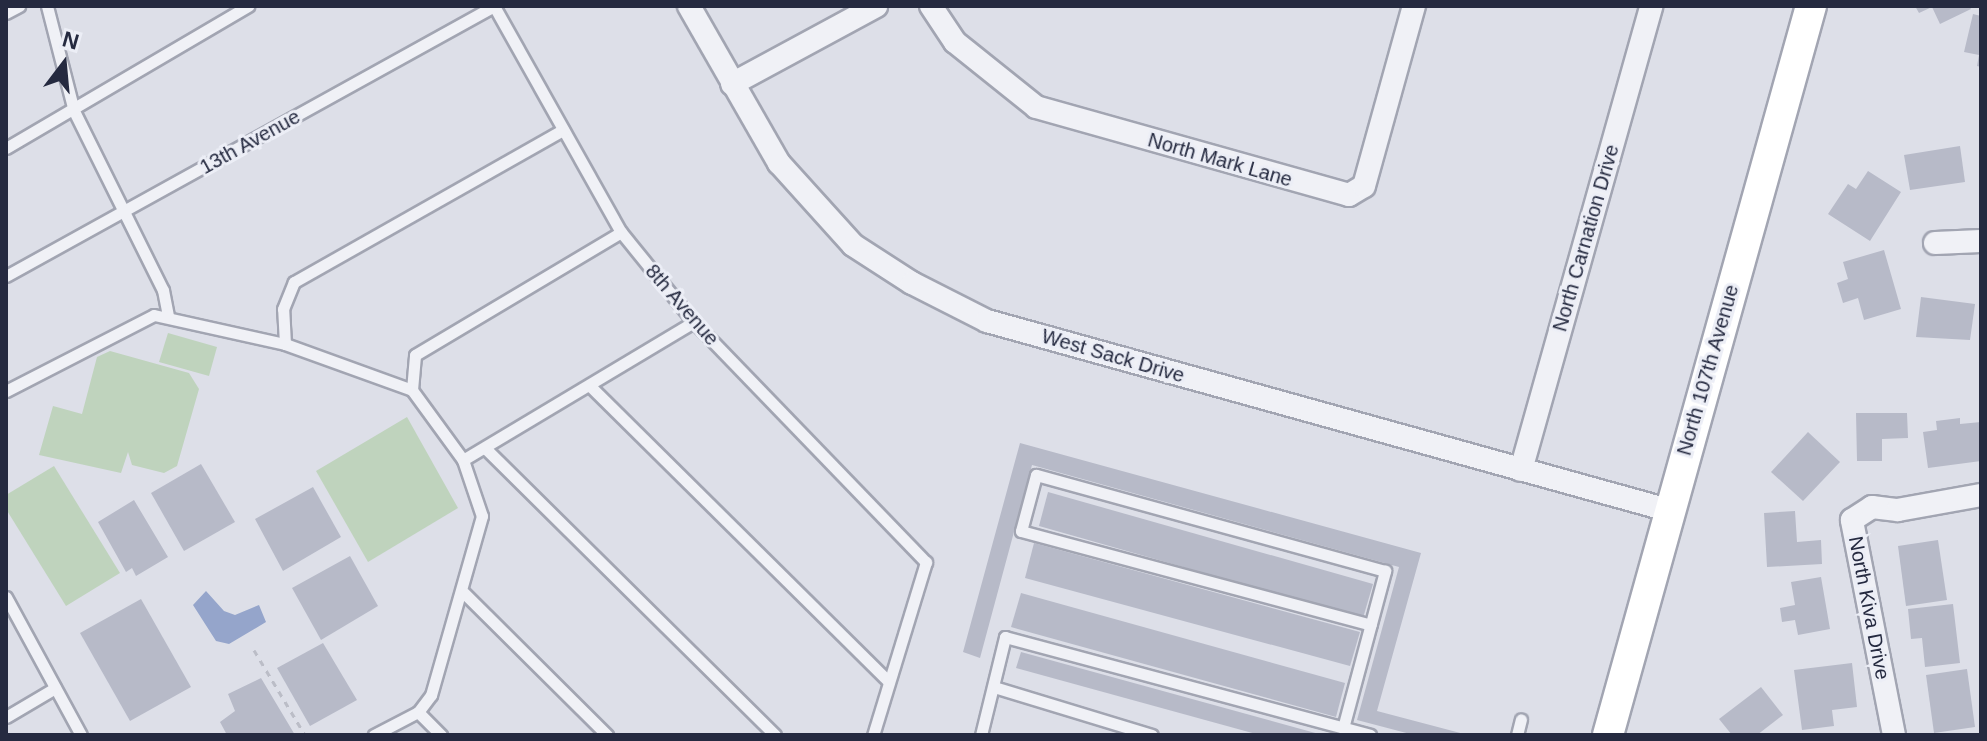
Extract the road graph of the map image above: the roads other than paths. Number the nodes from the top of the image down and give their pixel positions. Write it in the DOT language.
graph roads {
  1 [pos="19,6"];
  2 [pos="47,6"];
  3 [pos="248,6"];
  4 [pos="494,6"];
  5 [pos="689,6"];
  6 [pos="876,6"];
  7 [pos="931,6"];
  8 [pos="1414,6"];
  9 [pos="1651,6"];
  10 [pos="1811,6"];
  11 [pos="6,13"];
  12 [pos="732,84"];
  13 [pos="74,111"];
  14 [pos="563,130"];
  15 [pos="6,148"];
  16 [pos="121,214"];
  17 [pos="621,232"];
  18 [pos="1981,241"];
  19 [pos="1935,243"];
  20 [pos="6,276"];
  21 [pos="168,316"];
  22 [pos="694,322"];
  23 [pos="285,344"];
  24 [pos="590,386"];
  25 [pos="412,390"];
  26 [pos="6,391"];
  27 [pos="485,448"];
  28 [pos="463,460"];
  29 [pos="1521,470"];
  30 [pos="1981,495"];
  31 [pos="1668,510"];
  32 [pos="464,593"];
  33 [pos="6,597"];
  34 [pos="1371,625"];
  35 [pos="888,681"];
  36 [pos="994,687"];
  37 [pos="55,688"];
  38 [pos="418,712"];
  39 [pos="6,717"];
  40 [pos="1521,719"];
  41 [pos="1343,728"];
  42 [pos="438,734"];
  43 [pos="81,735"];
  44 [pos="374,735"];
  45 [pos="607,735"];
  46 [pos="775,735"];
  47 [pos="873,735"];
  48 [pos="981,735"];
  49 [pos="1152,735"];
  50 [pos="1370,735"];
  51 [pos="1517,735"];
  52 [pos="1608,735"];
  53 [pos="1894,735"];
  1 -- 11 [label="lane"];
  2 -- 13 [label="lane"];
  3 -- 13 [label="lane"];
  4 -- 14 [label="lane, 8th Avenue"];
  4 -- 16 [label="lane, 13th Avenue"];
  5 -- 12 [label="street, West Sack Drive"];
  6 -- 12 [label="street"];
  7 -- 8 [label="street, North Mark Lane"];
  9 -- 29 [label="street, North Carnation Drive"];
  10 -- 31 [label="main road, North 107th Avenue"];
  12 -- 29 [label="street, West Sack Drive"];
  13 -- 15 [label="lane"];
  13 -- 16 [label="lane"];
  14 -- 17 [label="lane, 8th Avenue"];
  14 -- 23 [label="lane"];
  16 -- 20 [label="lane, 13th Avenue"];
  16 -- 21 [label="lane"];
  17 -- 22 [label="lane, 8th Avenue"];
  17 -- 25 [label="lane"];
  18 -- 19 [label="street"];
  21 -- 23 [label="lane"];
  21 -- 26 [label="lane"];
  22 -- 24 [label="lane"];
  22 -- 35 [label="lane, 8th Avenue"];
  23 -- 25 [label="lane"];
  24 -- 27 [label="lane"];
  24 -- 35 [label="lane"];
  25 -- 28 [label="lane"];
  27 -- 28 [label="lane"];
  27 -- 46 [label="lane"];
  28 -- 32 [label="lane"];
  29 -- 31 [label="street, West Sack Drive"];
  30 -- 53 [label="street, North Kiva Drive"];
  31 -- 52 [label="main road, North 107th Avenue"];
  32 -- 38 [label="lane"];
  32 -- 45 [label="lane"];
  33 -- 37 [label="lane"];
  34 -- 34 [label="lane"];
  34 -- 41 [label="lane"];
  35 -- 47 [label="lane"];
  36 -- 41 [label="lane"];
  36 -- 48 [label="lane"];
  36 -- 49 [label="lane"];
  37 -- 39 [label="lane"];
  37 -- 43 [label="lane"];
  38 -- 42 [label="lane"];
  38 -- 44 [label="lane"];
  40 -- 51 [label="lane"];
  41 -- 50 [label="lane"];
}
